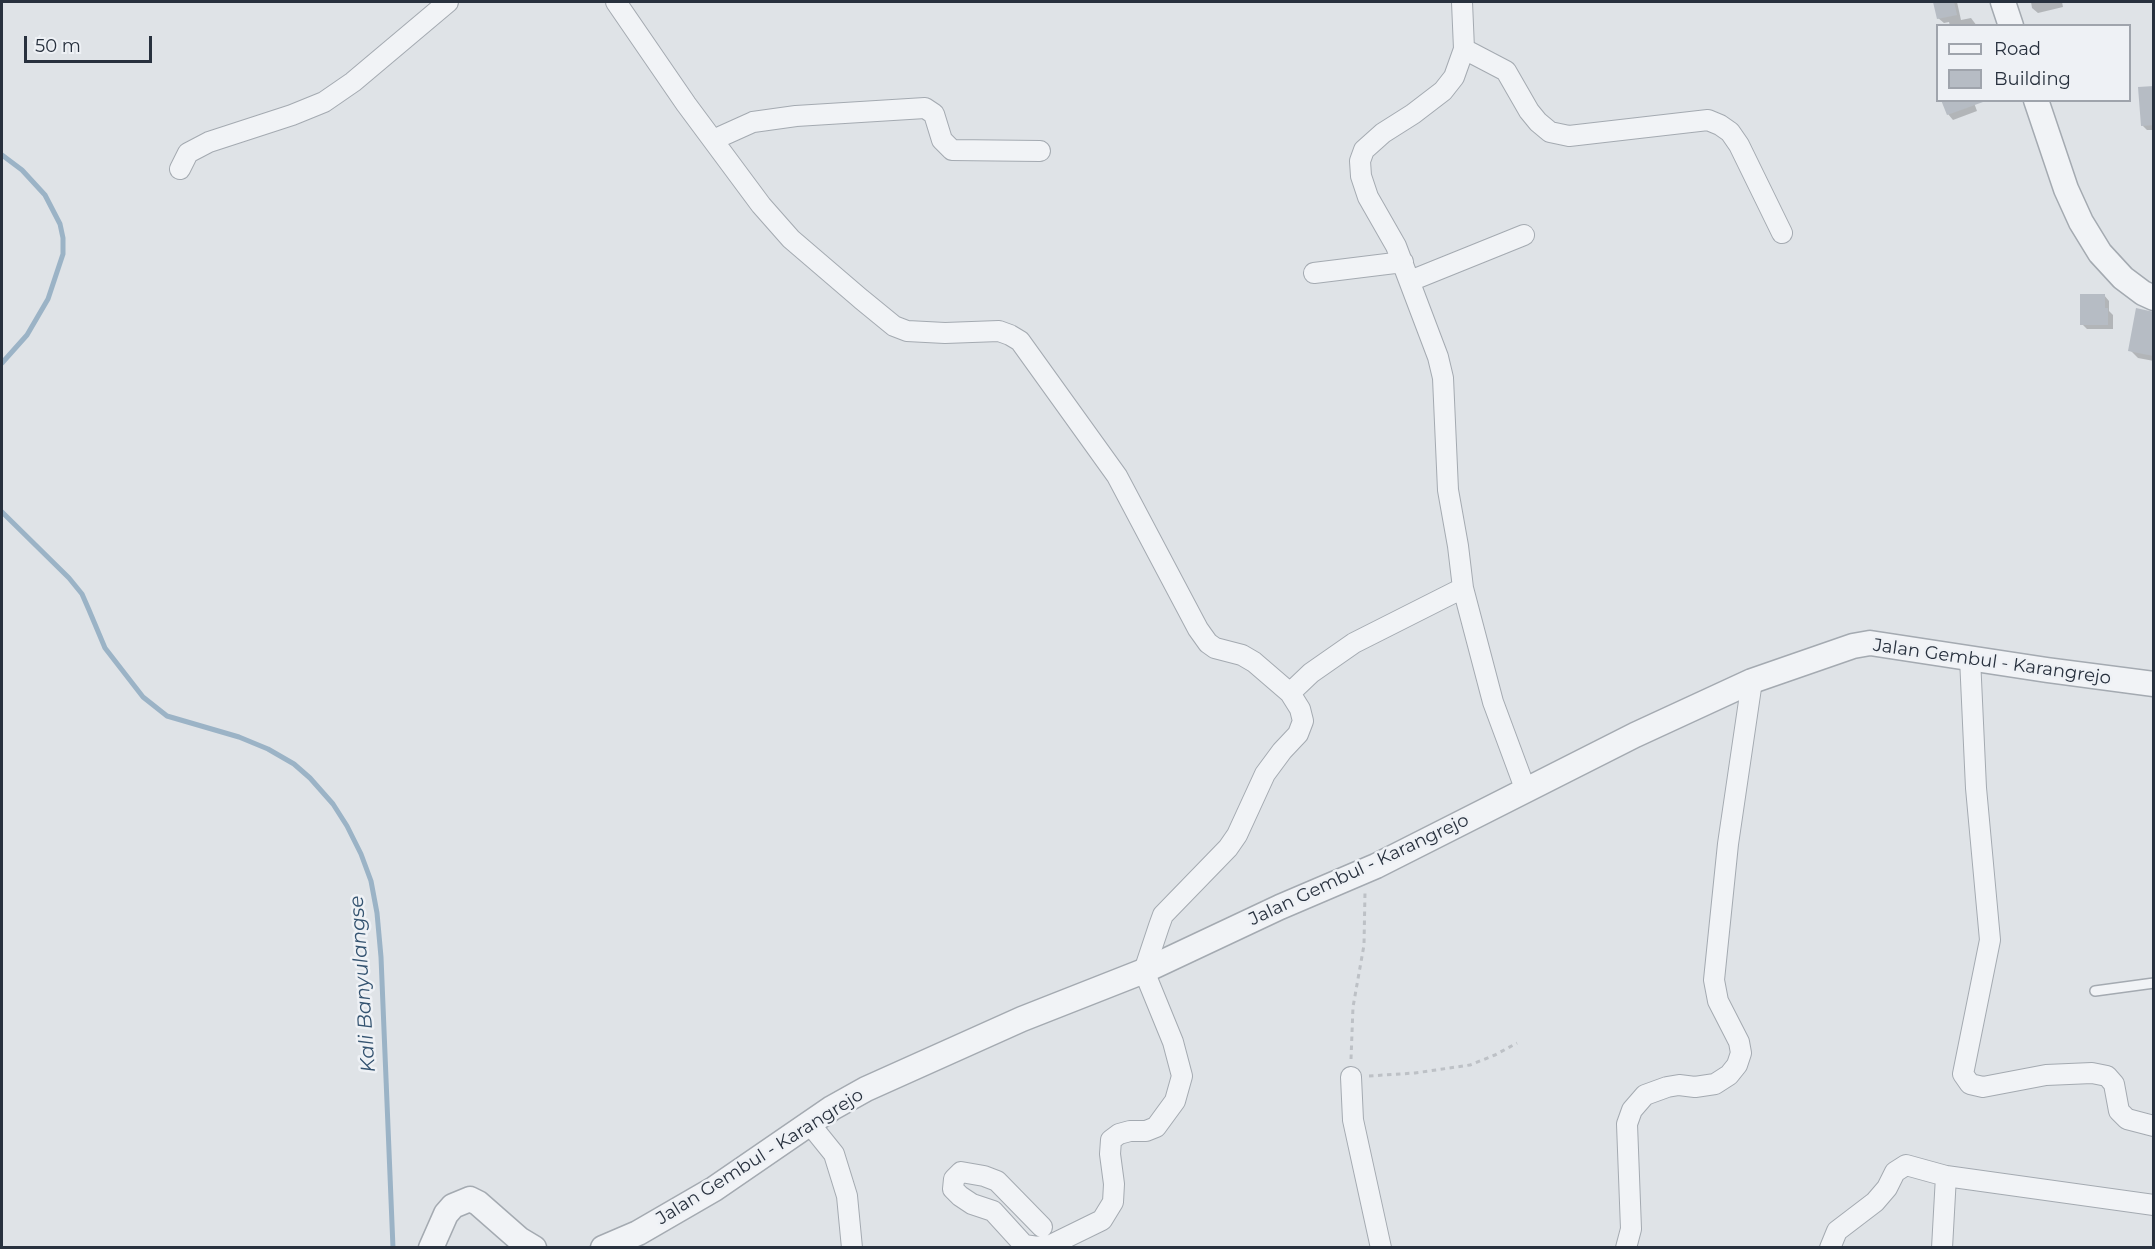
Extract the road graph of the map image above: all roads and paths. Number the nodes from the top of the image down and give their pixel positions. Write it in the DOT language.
graph roads {
  1 [pos="448,2"];
  2 [pos="616,2"];
  3 [pos="1462,2"];
  4 [pos="2003,2"];
  5 [pos="2010,24"];
  6 [pos="1464,49"];
  7 [pos="2037,102"];
  8 [pos="713,140"];
  9 [pos="1040,151"];
  10 [pos="180,169"];
  11 [pos="1782,233"];
  12 [pos="1524,235"];
  13 [pos="1403,262"];
  14 [pos="1314,273"];
  15 [pos="1410,281"];
  16 [pos="2154,298"];
  17 [pos="1463,588"];
  18 [pos="1970,658"];
  19 [pos="1752,681"];
  20 [pos="2154,684"];
  21 [pos="1290,693"];
  22 [pos="1526,791"];
  23 [pos="1376,866"];
  24 [pos="1144,970"];
  25 [pos="2154,983"];
  26 [pos="2095,991"];
  27 [pos="1517,1043"];
  28 [pos="1351,1077"];
  29 [pos="809,1123"];
  30 [pos="2154,1126"];
  31 [pos="1946,1176"];
  32 [pos="2154,1205"];
  33 [pos="1042,1227"];
  34 [pos="431,1248"];
  35 [pos="534,1248"];
  36 [pos="603,1248"];
  37 [pos="852,1248"];
  38 [pos="1381,1248"];
  39 [pos="1626,1248"];
  40 [pos="1830,1248"];
  41 [pos="1942,1248"];
  1 -- 10 [label="street"];
  2 -- 8 [label="street"];
  3 -- 6 [label="street"];
  4 -- 5 [label="street"];
  6 -- 11 [label="street"];
  6 -- 13 [label="street"];
  7 -- 16 [label="street"];
  8 -- 9 [label="street"];
  8 -- 21 [label="street"];
  12 -- 15 [label="street"];
  13 -- 14 [label="street"];
  13 -- 15 [label="street"];
  15 -- 17 [label="street"];
  17 -- 21 [label="street"];
  17 -- 22 [label="street"];
  18 -- 19 [label="street, Jalan Gembul - Karangrejo"];
  18 -- 20 [label="street, Jalan Gembul - Karangrejo"];
  18 -- 30 [label="street"];
  19 -- 22 [label="street, Jalan Gembul - Karangrejo"];
  19 -- 39 [label="street"];
  21 -- 24 [label="street"];
  22 -- 23 [label="street, Jalan Gembul - Karangrejo"];
  23 -- 24 [label="street, Jalan Gembul - Karangrejo"];
  23 -- 28 [label="path"];
  24 -- 29 [label="street, Jalan Gembul - Karangrejo"];
  24 -- 33 [label="street"];
  25 -- 26 [label="lane"];
  27 -- 28 [label="path"];
  28 -- 38 [label="street"];
  29 -- 36 [label="street, Jalan Gembul - Karangrejo"];
  29 -- 37 [label="street"];
  31 -- 32 [label="street"];
  31 -- 40 [label="street"];
  31 -- 41 [label="street"];
  34 -- 35 [label="street"];
}
